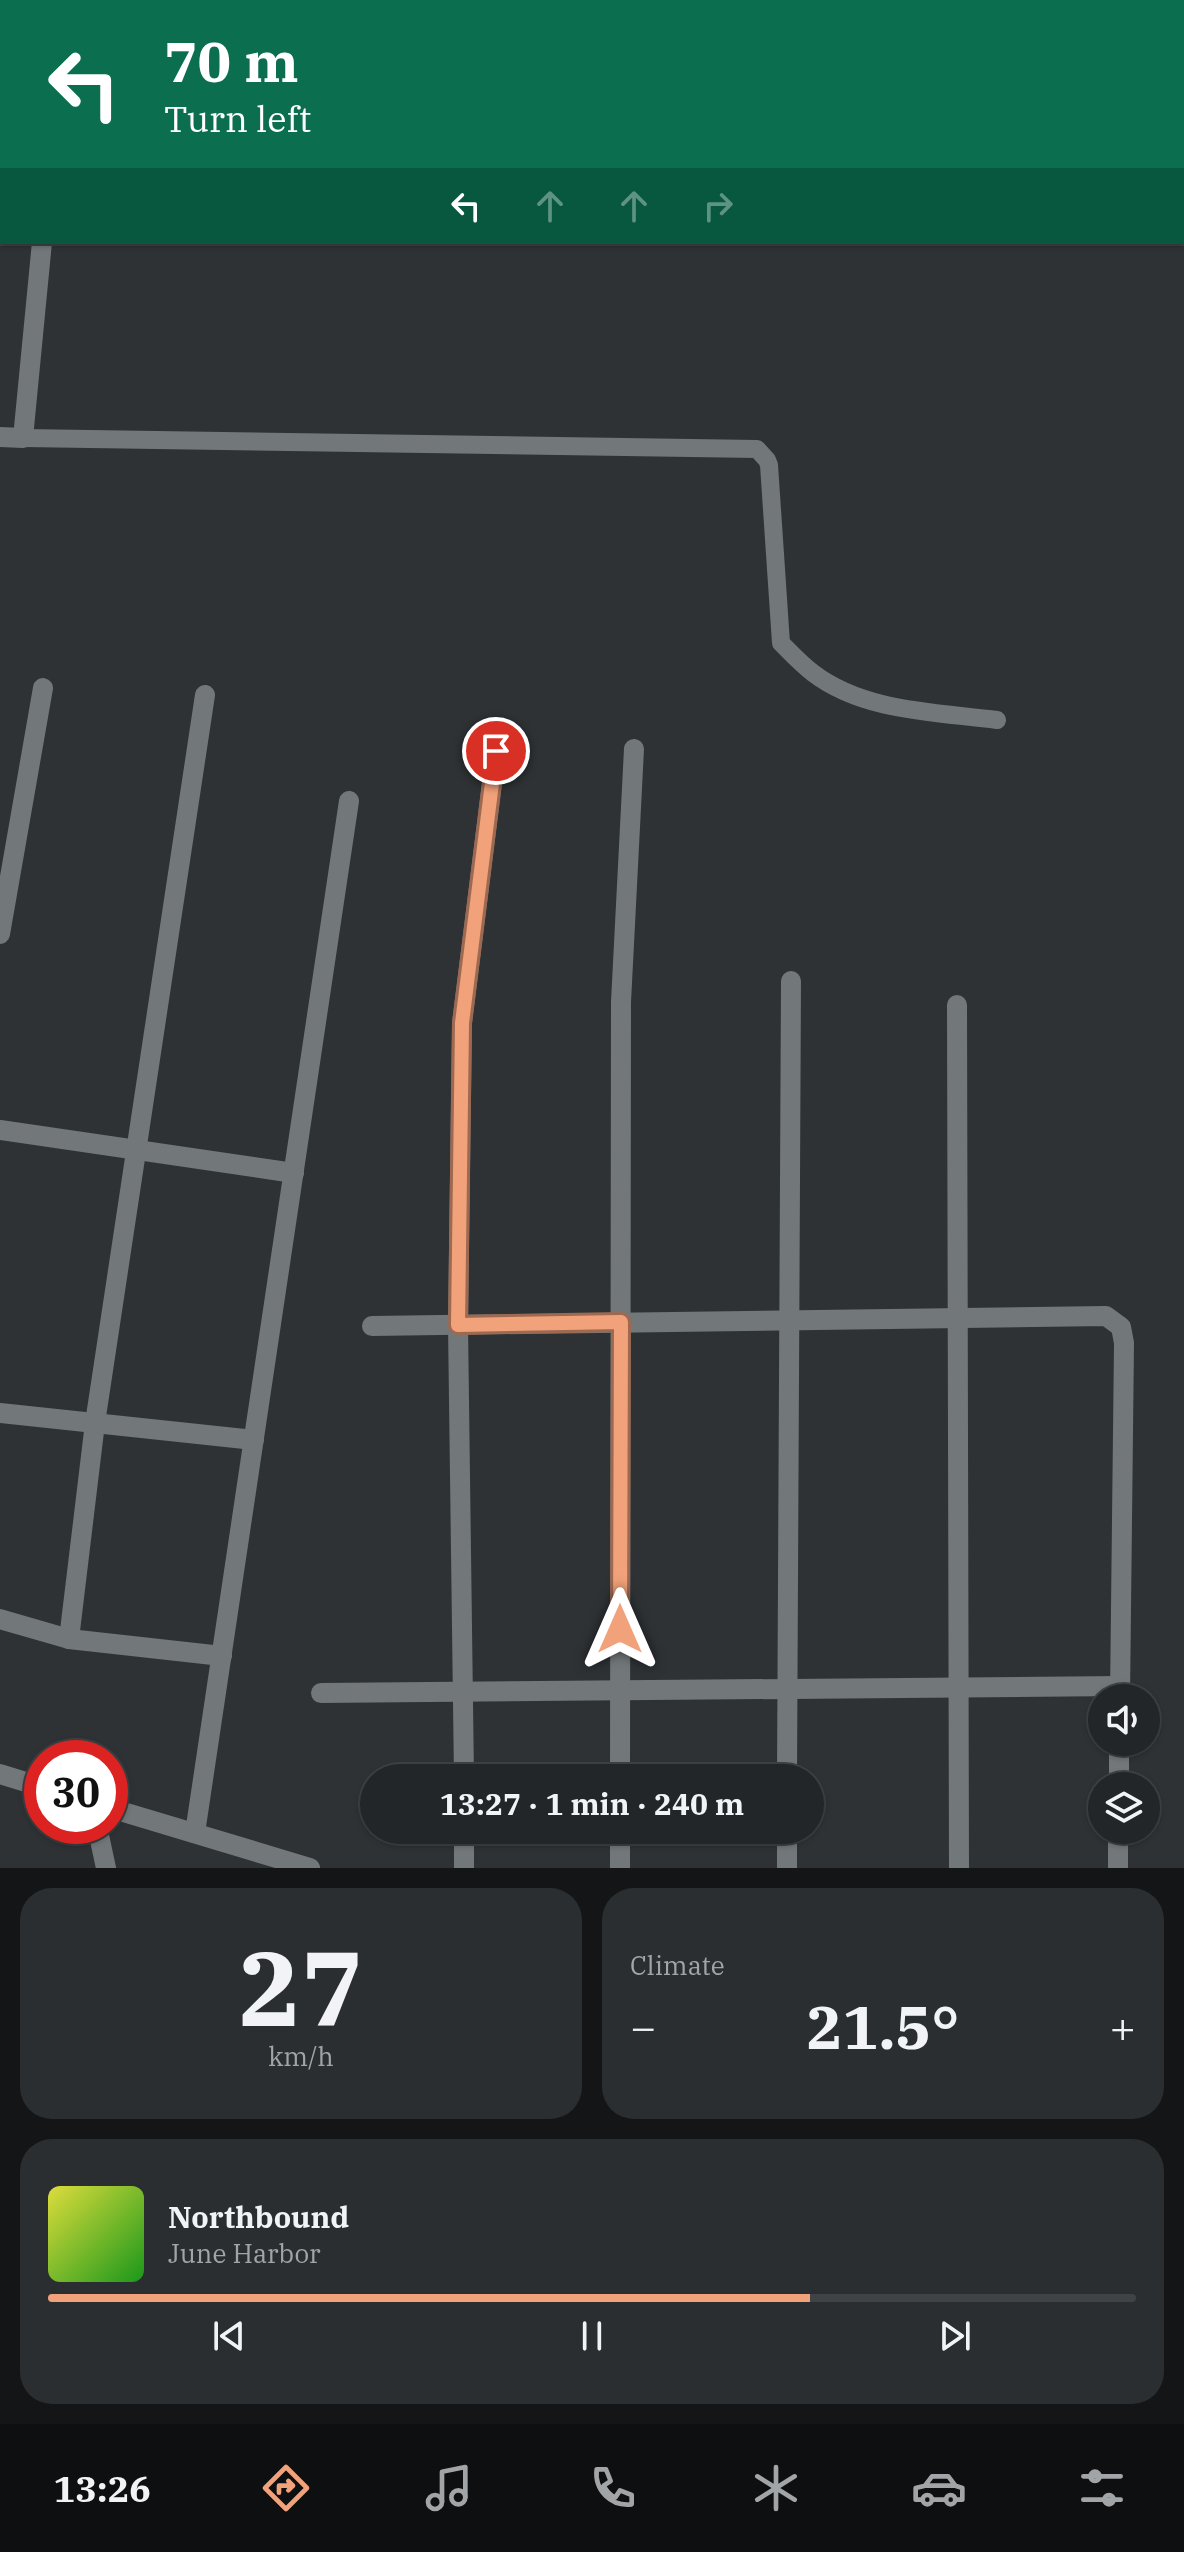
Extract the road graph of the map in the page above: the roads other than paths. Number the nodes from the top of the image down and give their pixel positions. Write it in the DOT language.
graph roads {
  1 [pos="42,244"];
  2 [pos="0,437"];
  3 [pos="23,438"];
  4 [pos="43,688"];
  5 [pos="205,695"];
  6 [pos="997,720"];
  7 [pos="634,749"];
  8 [pos="496,751"];
  9 [pos="349,801"];
  10 [pos="0,934"];
  11 [pos="791,981"];
  12 [pos="957,1005"];
  13 [pos="0,1130"];
  14 [pos="136,1149"];
  15 [pos="294,1173"];
  16 [pos="958,1318"];
  17 [pos="790,1320"];
  18 [pos="621,1322"];
  19 [pos="458,1325"];
  20 [pos="372,1326"];
  21 [pos="0,1413"];
  22 [pos="95,1423"];
  23 [pos="254,1440"];
  24 [pos="0,1619"];
  25 [pos="69,1639"];
  26 [pos="222,1656"];
  27 [pos="1120,1684"];
  28 [pos="958,1687"];
  29 [pos="788,1689"];
  30 [pos="620,1690"];
  31 [pos="1088,1691"];
  32 [pos="463,1692"];
  33 [pos="321,1693"];
  34 [pos="464,1764"];
  35 [pos="620,1764"];
  36 [pos="787,1764"];
  37 [pos="0,1774"];
  38 [pos="24,1781"];
  39 [pos="128,1813"];
  40 [pos="195,1833"];
  41 [pos="101,1844"];
  42 [pos="464,1844"];
  43 [pos="620,1844"];
  44 [pos="787,1844"];
  45 [pos="1118,1844"];
  46 [pos="106,1868"];
  47 [pos="310,1868"];
  48 [pos="464,1868"];
  49 [pos="620,1868"];
  50 [pos="787,1868"];
  51 [pos="959,1868"];
  52 [pos="1118,1868"];
  1 -- 3 [label="street"];
  2 -- 3 [label="street"];
  3 -- 6 [label="lane"];
  4 -- 10 [label="street"];
  5 -- 14 [label="street"];
  7 -- 18 [label="street"];
  8 -- 19 [label="street"];
  9 -- 15 [label="street"];
  11 -- 17 [label="street"];
  12 -- 16 [label="street"];
  13 -- 14 [label="street"];
  14 -- 15 [label="street"];
  14 -- 22 [label="street"];
  15 -- 23 [label="street"];
  16 -- 17 [label="street"];
  16 -- 27 [label="street"];
  16 -- 28 [label="street"];
  17 -- 18 [label="street"];
  17 -- 29 [label="street"];
  18 -- 19 [label="street"];
  18 -- 30 [label="street"];
  19 -- 20 [label="street"];
  19 -- 32 [label="street"];
  21 -- 22 [label="street"];
  22 -- 23 [label="street"];
  22 -- 25 [label="street"];
  23 -- 26 [label="street"];
  24 -- 25 [label="street"];
  25 -- 26 [label="street"];
  26 -- 40 [label="street"];
  28 -- 29 [label="street"];
  28 -- 31 [label="street"];
  28 -- 51 [label="street"];
  29 -- 30 [label="street"];
  29 -- 36 [label="street"];
  30 -- 32 [label="street"];
  30 -- 35 [label="street"];
  32 -- 33 [label="street"];
  32 -- 34 [label="street"];
  37 -- 38 [label="street"];
  39 -- 40 [label="street"];
  40 -- 47 [label="street"];
  41 -- 46 [label="street"];
  42 -- 48 [label="street"];
  43 -- 49 [label="street"];
  44 -- 50 [label="street"];
  45 -- 52 [label="street"];
}
